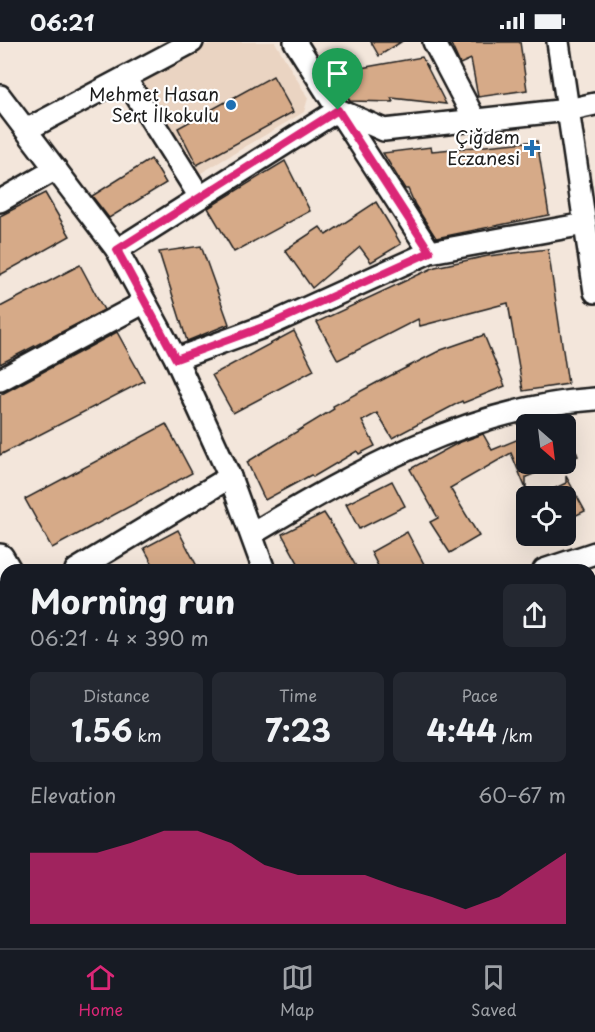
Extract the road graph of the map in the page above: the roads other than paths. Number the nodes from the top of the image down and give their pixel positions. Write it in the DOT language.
graph roads {
  1 [pos="192,42"];
  2 [pos="295,42"];
  3 [pos="434,42"];
  4 [pos="558,42"];
  5 [pos="125,78"];
  6 [pos="0,96"];
  7 [pos="595,104"];
  8 [pos="568,110"];
  9 [pos="345,113"];
  10 [pos="475,120"];
  11 [pos="26,130"];
  12 [pos="56,170"];
  13 [pos="200,197"];
  14 [pos="0,201"];
  15 [pos="585,224"];
  16 [pos="117,250"];
  17 [pos="430,252"];
  18 [pos="595,291"];
  19 [pos="145,302"];
  20 [pos="176,359"];
  21 [pos="0,380"];
  22 [pos="595,399"];
  23 [pos="230,477"];
  24 [pos="252,534"];
  25 [pos="595,553"];
  26 [pos="86,564"];
  27 [pos="262,564"];
  28 [pos="562,564"];
  1 -- 5 [label="street"];
  2 -- 9 [label="street"];
  3 -- 10 [label="street"];
  4 -- 8 [label="street"];
  5 -- 11 [label="street"];
  5 -- 13 [label="street"];
  6 -- 11 [label="street"];
  7 -- 8 [label="street"];
  8 -- 10 [label="street"];
  8 -- 15 [label="street"];
  9 -- 10 [label="street"];
  9 -- 13 [label="street"];
  9 -- 17 [label="street"];
  11 -- 12 [label="street"];
  12 -- 14 [label="street"];
  12 -- 16 [label="street"];
  13 -- 16 [label="street"];
  15 -- 17 [label="street"];
  15 -- 18 [label="street"];
  16 -- 19 [label="street"];
  17 -- 20 [label="street"];
  19 -- 20 [label="street"];
  19 -- 21 [label="street"];
  20 -- 23 [label="street"];
  22 -- 24 [label="street"];
  23 -- 24 [label="street"];
  23 -- 26 [label="street"];
  24 -- 27 [label="street"];
  25 -- 28 [label="street"];
}
